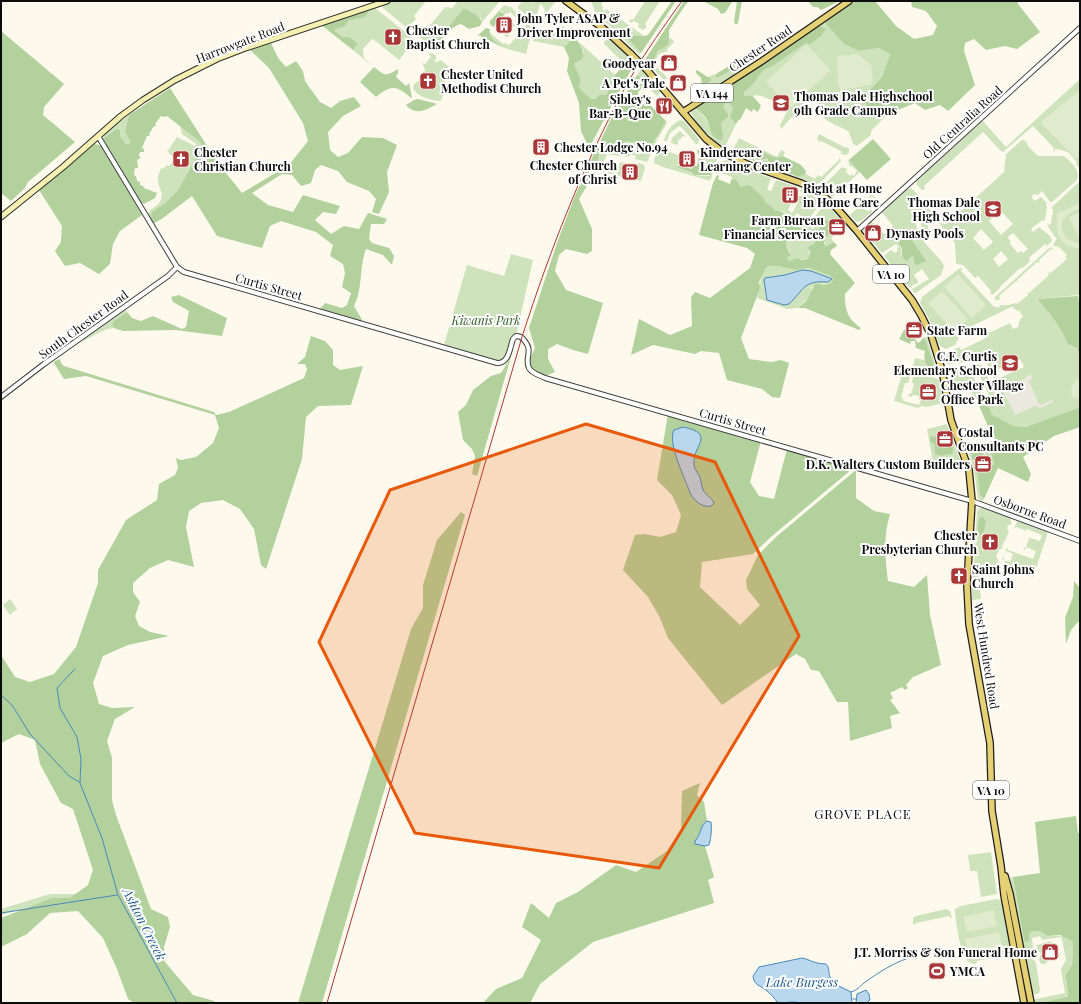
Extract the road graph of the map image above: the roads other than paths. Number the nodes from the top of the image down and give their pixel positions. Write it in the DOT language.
graph roads {
  1 [pos="387,1"];
  2 [pos="566,1"];
  3 [pos="848,1"];
  4 [pos="1080,28"];
  5 [pos="683,112"];
  6 [pos="98,136"];
  7 [pos="1,217"];
  8 [pos="857,231"];
  9 [pos="177,267"];
  10 [pos="1,397"];
  11 [pos="972,501"];
  12 [pos="1080,541"];
  13 [pos="1001,866"];
  14 [pos="1024,1003"];
  15 [pos="1031,1003"];
  1 -- 6 [label="main road, Harrowgate Road"];
  2 -- 5 [label="main road, West Hundred Road / VA 10, bridge"];
  3 -- 5 [label="main road, Chester Road / VA 144"];
  4 -- 8 [label="street, Old Centralia Road"];
  5 -- 8 [label="main road, West Hundred Road / VA 10"];
  6 -- 7 [label="main road, Harrowgate Road"];
  6 -- 9 [label="street"];
  8 -- 11 [label="main road, West Hundred Road / VA 10"];
  9 -- 10 [label="street, South Chester Road"];
  9 -- 11 [label="street, Curtis Street"];
  11 -- 12 [label="street, Osborne Road"];
  11 -- 13 [label="main road, West Hundred Road / VA 10"];
  13 -- 14 [label="main road, West Hundred Road / VA 10"];
  13 -- 15 [label="main road, West Hundred Road / VA 10"];
}
